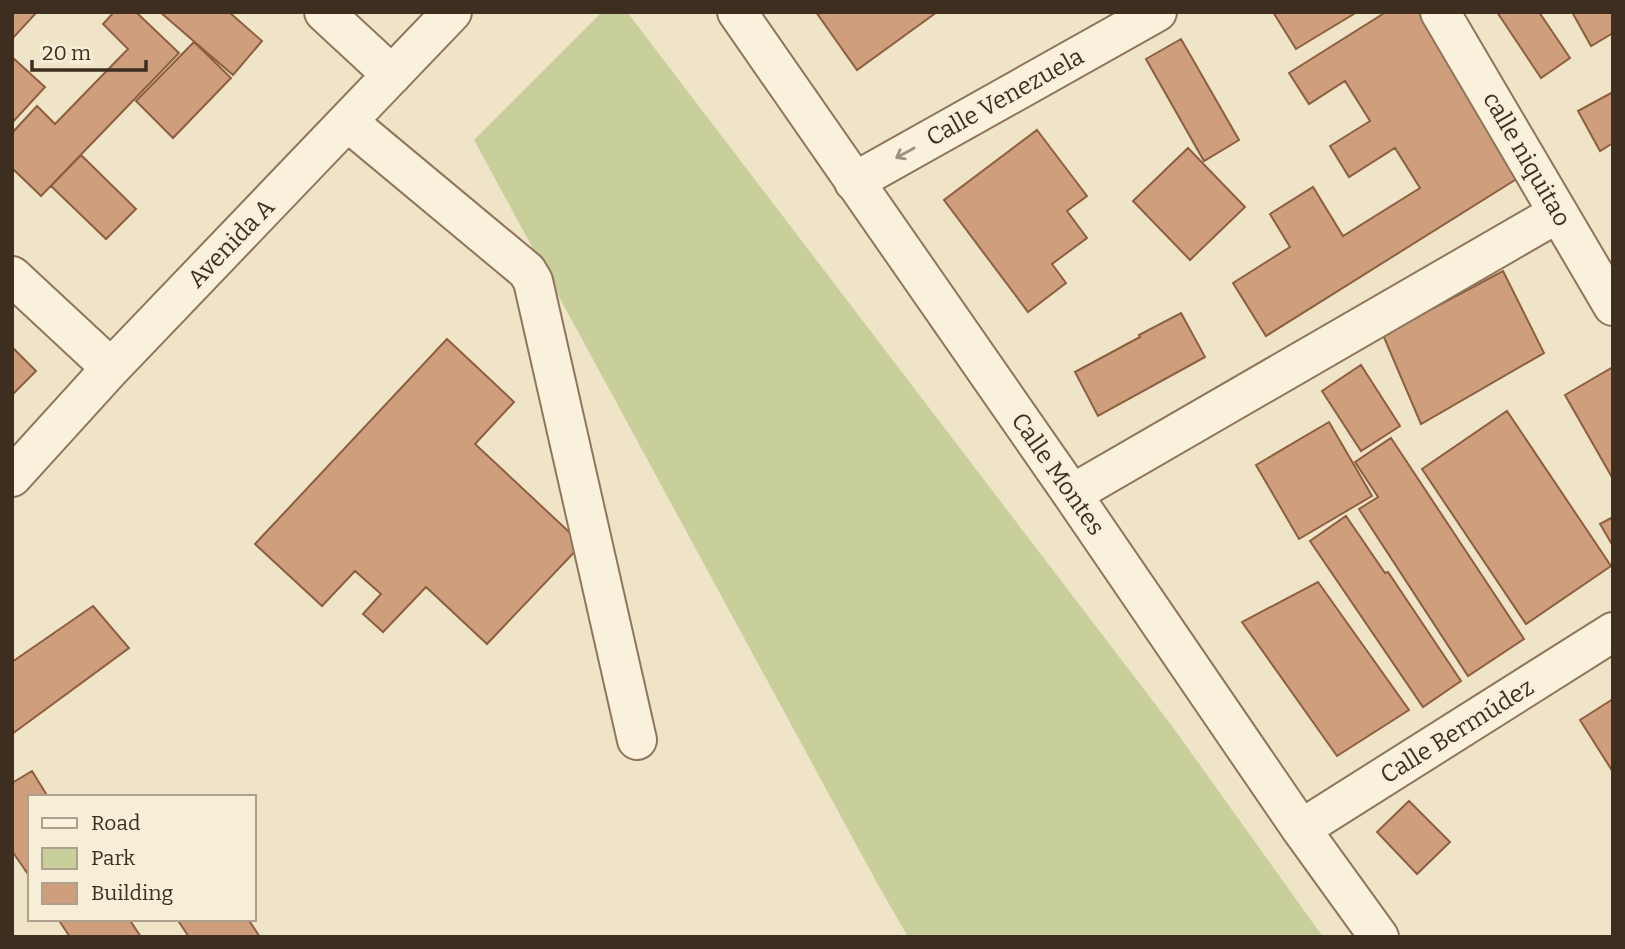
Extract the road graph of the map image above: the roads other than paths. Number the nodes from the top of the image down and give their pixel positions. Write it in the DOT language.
graph roads {
  1 [pos="324,12"];
  2 [pos="452,12"];
  3 [pos="737,12"];
  4 [pos="1157,12"];
  5 [pos="1440,12"];
  6 [pos="392,75"];
  7 [pos="348,122"];
  8 [pos="854,182"];
  9 [pos="1558,213"];
  10 [pos="12,276"];
  11 [pos="1613,306"];
  12 [pos="111,368"];
  13 [pos="12,477"];
  14 [pos="1072,494"];
  15 [pos="1613,632"];
  16 [pos="637,740"];
  17 [pos="1301,829"];
  18 [pos="1380,937"];
  1 -- 6 [label="street"];
  2 -- 6 [label="street, Avenida A"];
  3 -- 8 [label="street, Calle Montes"];
  4 -- 8 [label="street, Calle Venezuela, one-way"];
  5 -- 9 [label="street, calle niquitao"];
  6 -- 7 [label="street, Avenida A"];
  7 -- 12 [label="street, Avenida A"];
  7 -- 16 [label="street"];
  8 -- 14 [label="street, Calle Montes"];
  9 -- 11 [label="street, calle niquitao"];
  9 -- 14 [label="street"];
  10 -- 12 [label="street"];
  12 -- 13 [label="street, Avenida A"];
  14 -- 17 [label="street, Calle Montes"];
  15 -- 17 [label="street, Calle Bermúdez"];
  17 -- 18 [label="street, Calle Montes"];
}
